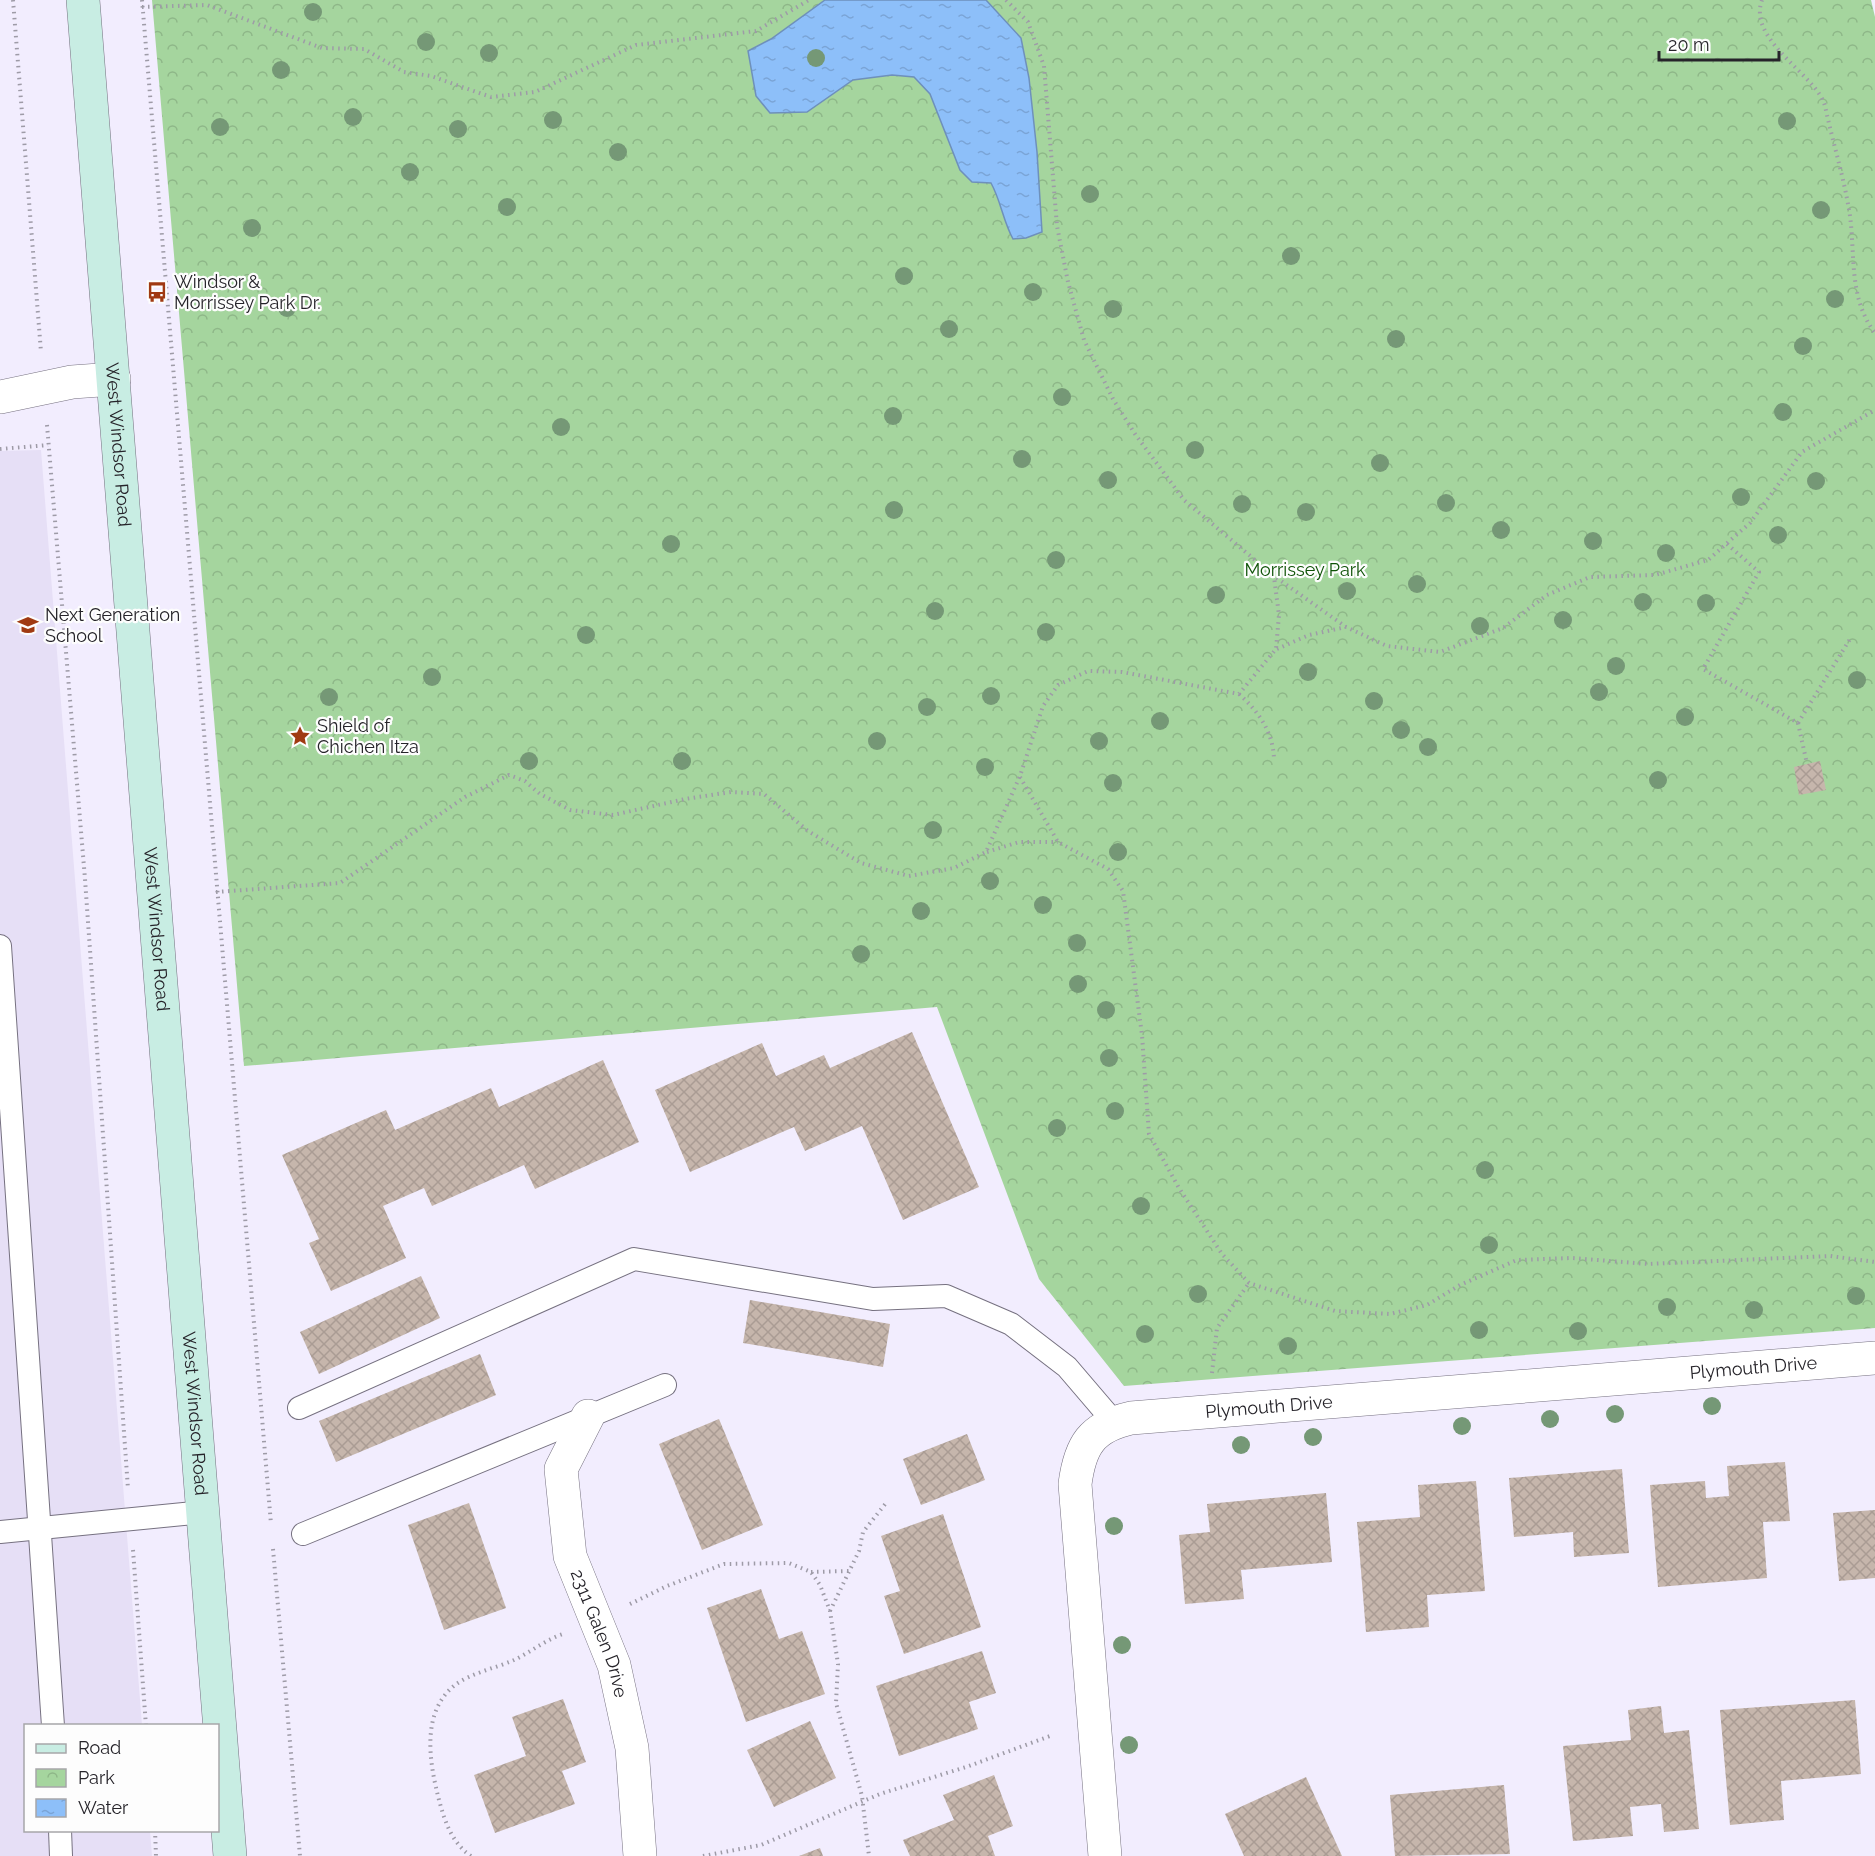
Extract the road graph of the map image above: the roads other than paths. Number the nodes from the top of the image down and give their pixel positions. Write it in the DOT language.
graph roads {
  1 [pos="83,0"];
  2 [pos="114,379"];
  3 [pos="0,397"];
  4 [pos="0,946"];
  5 [pos="1875,1358"];
  6 [pos="665,1385"];
  7 [pos="299,1408"];
  8 [pos="588,1416"];
  9 [pos="1114,1422"];
  10 [pos="204,1512"];
  11 [pos="40,1528"];
  12 [pos="0,1532"];
  13 [pos="303,1534"];
  14 [pos="53,1724"];
  15 [pos="60,1832"];
  16 [pos="62,1856"];
  17 [pos="230,1856"];
  18 [pos="640,1856"];
  19 [pos="1105,1856"];
  1 -- 2 [label="main road, West Windsor Road"];
  2 -- 3 [label="street"];
  2 -- 10 [label="main road, West Windsor Road"];
  4 -- 11 [label="lane"];
  5 -- 9 [label="street, Plymouth Drive"];
  6 -- 8 [label="lane"];
  7 -- 9 [label="lane"];
  8 -- 13 [label="lane"];
  8 -- 18 [label="street, 2311 Galen Drive"];
  9 -- 19 [label="street, Plymouth Drive"];
  10 -- 11 [label="lane"];
  10 -- 17 [label="main road, West Windsor Road"];
  11 -- 12 [label="lane"];
  11 -- 14 [label="lane"];
  15 -- 16 [label="lane"];
}
